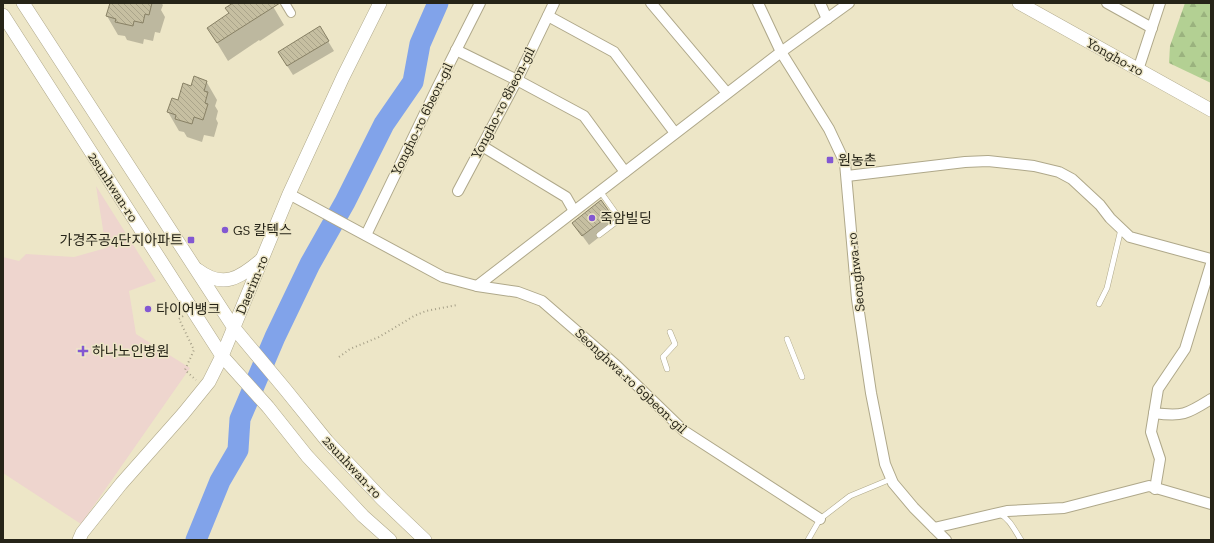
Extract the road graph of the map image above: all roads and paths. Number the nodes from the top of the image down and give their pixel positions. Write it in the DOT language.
graph roads {
  1 [pos="285,3"];
  2 [pos="380,3"];
  3 [pos="480,3"];
  4 [pos="554,3"];
  5 [pos="651,3"];
  6 [pos="758,3"];
  7 [pos="820,3"];
  8 [pos="850,3"];
  9 [pos="1019,3"];
  10 [pos="1107,3"];
  11 [pos="1160,3"];
  12 [pos="26,6"];
  13 [pos="1038,8"];
  14 [pos="291,13"];
  15 [pos="3,15"];
  16 [pos="548,16"];
  17 [pos="827,19"];
  18 [pos="1152,28"];
  19 [pos="456,50"];
  20 [pos="781,52"];
  21 [pos="1138,70"];
  22 [pos="517,80"];
  23 [pos="727,93"];
  24 [pos="1211,110"];
  25 [pos="675,133"];
  26 [pos="482,146"];
  27 [pos="625,172"];
  28 [pos="847,176"];
  29 [pos="458,190"];
  30 [pos="600,191"];
  31 [pos="289,194"];
  32 [pos="574,211"];
  33 [pos="1121,229"];
  34 [pos="366,235"];
  35 [pos="600,235"];
  36 [pos="263,259"];
  37 [pos="1211,259"];
  38 [pos="1211,264"];
  39 [pos="194,267"];
  40 [pos="477,286"];
  41 [pos="1099,304"];
  42 [pos="457,305"];
  43 [pos="191,310"];
  44 [pos="234,328"];
  45 [pos="670,332"];
  46 [pos="787,339"];
  47 [pos="222,356"];
  48 [pos="339,357"];
  49 [pos="667,369"];
  50 [pos="802,377"];
  51 [pos="204,388"];
  52 [pos="1211,399"];
  53 [pos="1154,413"];
  54 [pos="891,479"];
  55 [pos="1156,489"];
  56 [pos="1211,504"];
  57 [pos="997,513"];
  58 [pos="820,519"];
  59 [pos="934,528"];
  60 [pos="79,540"];
  61 [pos="390,540"];
  62 [pos="426,540"];
  63 [pos="808,540"];
  64 [pos="946,540"];
  65 [pos="1021,540"];
  1 -- 14 [label="street"];
  2 -- 31 [label="street, Daerim-ro"];
  3 -- 19 [label="street, Yongho-ro 6beon-gil"];
  4 -- 16 [label="street, Yongho-ro 8beon-gil"];
  5 -- 23 [label="street"];
  6 -- 20 [label="street, Seonghwa-ro"];
  7 -- 17 [label="street"];
  8 -- 17 [label="street"];
  9 -- 13 [label="street, Yongho-ro"];
  10 -- 18 [label="street"];
  11 -- 18 [label="street"];
  12 -- 39 [label="street, 2sunhwan-ro"];
  13 -- 21 [label="street, Yongho-ro"];
  15 -- 43 [label="street, 2sunhwan-ro"];
  16 -- 22 [label="street, Yongho-ro 8beon-gil"];
  16 -- 25 [label="street"];
  17 -- 20 [label="street"];
  18 -- 21 [label="street"];
  19 -- 22 [label="street"];
  19 -- 34 [label="street, Yongho-ro 6beon-gil"];
  20 -- 23 [label="street"];
  20 -- 28 [label="street, Seonghwa-ro"];
  21 -- 24 [label="street, Yongho-ro"];
  22 -- 26 [label="street, Yongho-ro 8beon-gil"];
  22 -- 27 [label="street"];
  23 -- 25 [label="street"];
  25 -- 27 [label="street"];
  26 -- 29 [label="street, Yongho-ro 8beon-gil"];
  26 -- 32 [label="street"];
  27 -- 30 [label="street"];
  28 -- 33 [label="street"];
  28 -- 54 [label="street, Seonghwa-ro"];
  30 -- 32 [label="street"];
  30 -- 35 [label="lane"];
  31 -- 34 [label="street, Seonghwa-ro 69beon-gil"];
  31 -- 36 [label="street, Daerim-ro"];
  32 -- 40 [label="street"];
  33 -- 37 [label="street"];
  33 -- 41 [label="lane"];
  34 -- 40 [label="street, Seonghwa-ro 69beon-gil"];
  36 -- 39 [label="street"];
  36 -- 44 [label="street, Daerim-ro"];
  38 -- 53 [label="street"];
  39 -- 44 [label="street, 2sunhwan-ro"];
  40 -- 58 [label="street, Seonghwa-ro 69beon-gil"];
  42 -- 48 [label="path"];
  43 -- 47 [label="street, 2sunhwan-ro"];
  43 -- 51 [label="path"];
  44 -- 47 [label="street, Daerim-ro"];
  44 -- 62 [label="street, 2sunhwan-ro"];
  45 -- 49 [label="lane"];
  46 -- 50 [label="lane"];
  47 -- 51 [label="street, Daerim-ro"];
  47 -- 61 [label="street, 2sunhwan-ro"];
  51 -- 60 [label="street, Daerim-ro"];
  52 -- 53 [label="street"];
  53 -- 55 [label="street"];
  54 -- 58 [label="lane"];
  54 -- 59 [label="street, Seonghwa-ro"];
  55 -- 56 [label="street"];
  55 -- 57 [label="street"];
  57 -- 59 [label="street"];
  57 -- 65 [label="lane"];
  58 -- 63 [label="lane"];
  59 -- 64 [label="street, Seonghwa-ro"];
}
